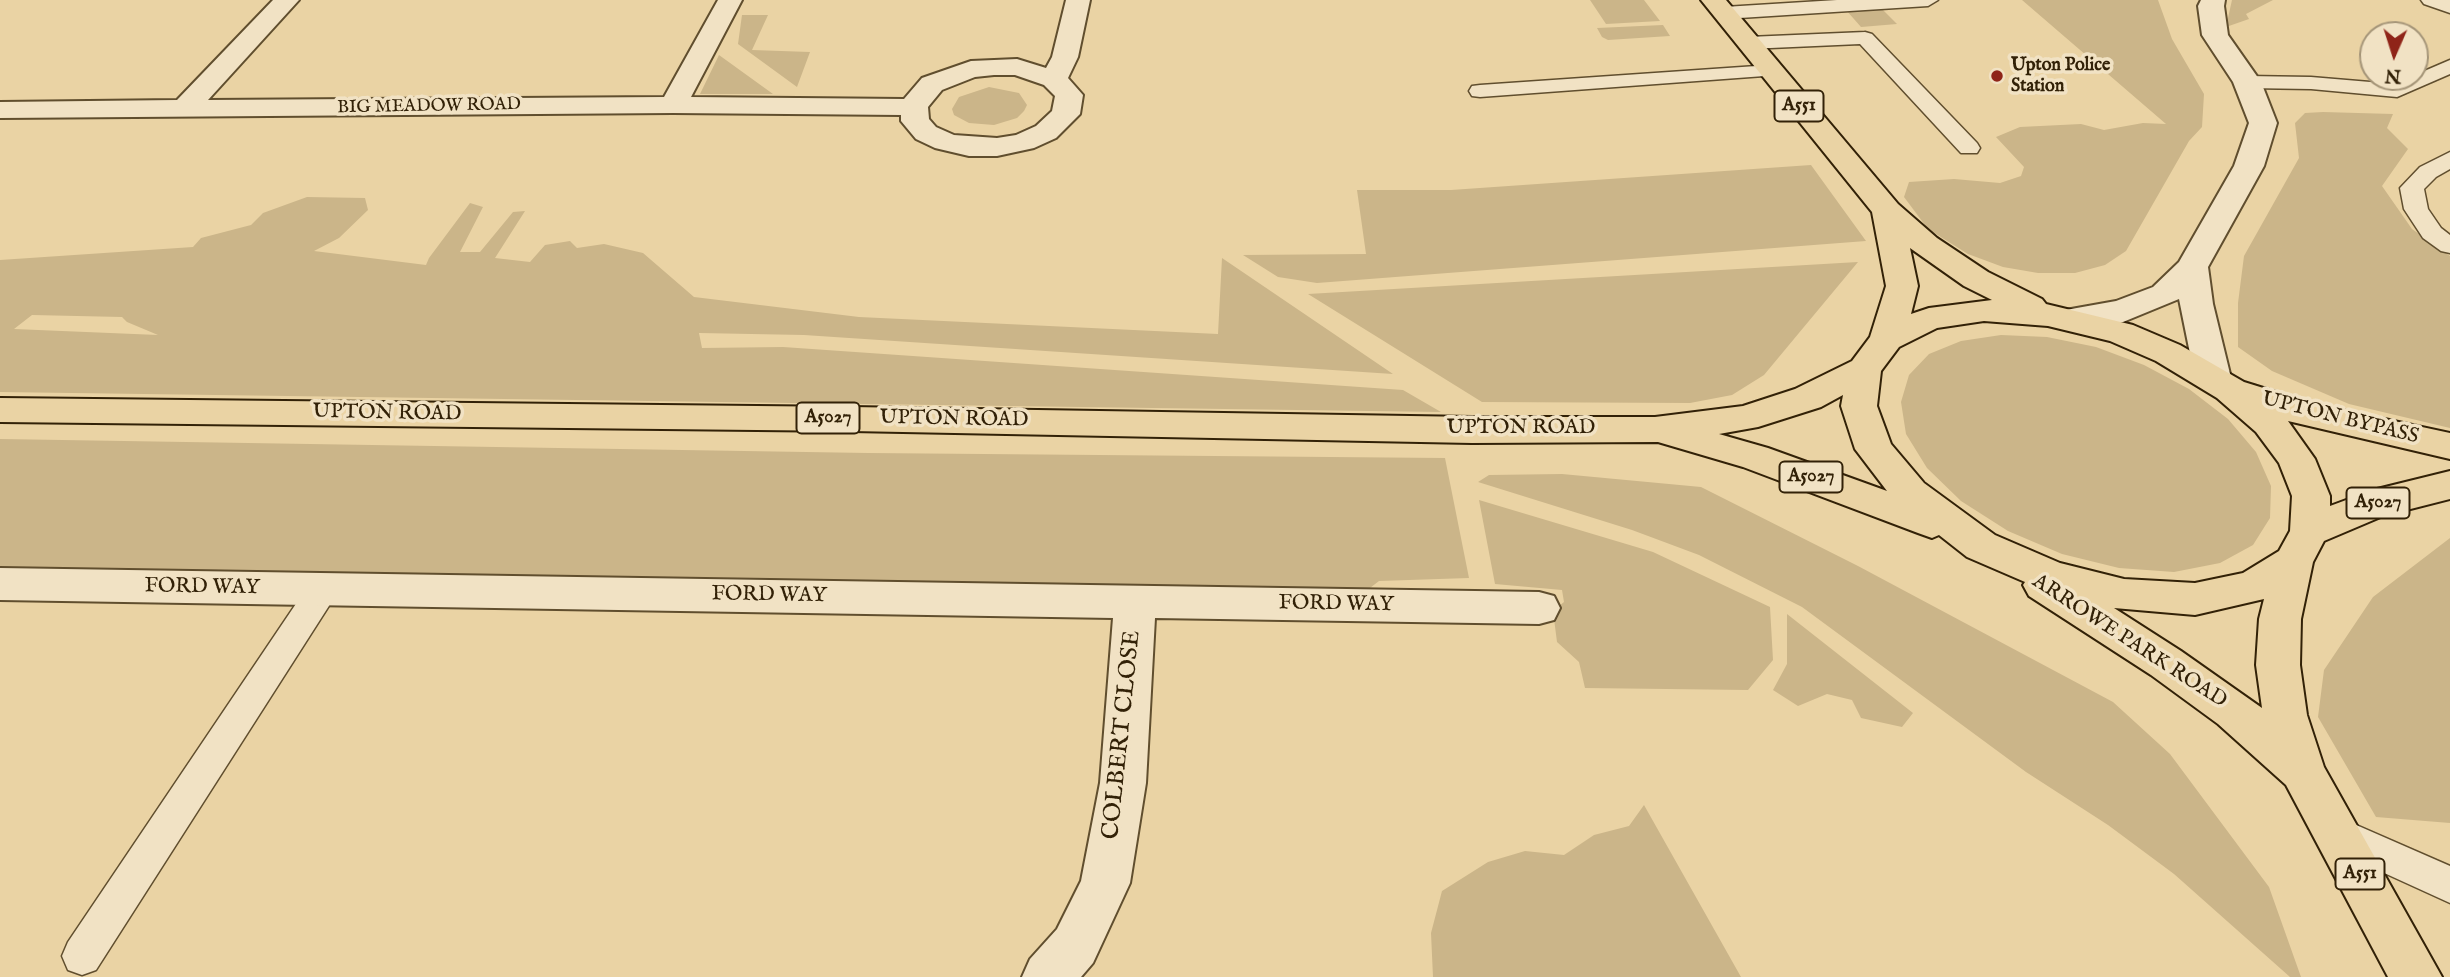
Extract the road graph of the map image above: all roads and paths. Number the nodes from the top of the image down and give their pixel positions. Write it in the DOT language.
graph roads {
  1 [pos="287,0"];
  2 [pos="730,0"];
  3 [pos="1078,0"];
  4 [pos="1928,0"];
  5 [pos="2213,0"];
  6 [pos="2431,0"];
  7 [pos="1718,7"];
  8 [pos="2450,7"];
  9 [pos="1748,43"];
  10 [pos="2450,66"];
  11 [pos="1771,71"];
  12 [pos="1054,79"];
  13 [pos="2246,82"];
  14 [pos="1480,91"];
  15 [pos="673,105"];
  16 [pos="914,107"];
  17 [pos="184,109"];
  18 [pos="0,110"];
  19 [pos="1969,148"];
  20 [pos="2450,159"];
  21 [pos="1887,211"];
  22 [pos="2450,246"];
  23 [pos="2192,267"];
  24 [pos="2060,317"];
  25 [pos="1887,340"];
  26 [pos="1864,369"];
  27 [pos="2222,384"];
  28 [pos="0,410"];
  29 [pos="1655,430"];
  30 [pos="2450,446"];
  31 [pos="2450,485"];
  32 [pos="1973,541"];
  33 [pos="2301,546"];
  34 [pos="0,584"];
  35 [pos="323,589"];
  36 [pos="1135,602"];
  37 [pos="1539,608"];
  38 [pos="2303,772"];
  39 [pos="2338,834"];
  40 [pos="2450,886"];
  41 [pos="82,956"];
  42 [pos="1048,977"];
  43 [pos="2416,977"];
  1 -- 17 [label="street"];
  2 -- 15 [label="street"];
  3 -- 12 [label="street"];
  4 -- 7 [label="lane"];
  5 -- 13 [label="street"];
  6 -- 8 [label="lane"];
  7 -- 9 [label="main road, A551"];
  9 -- 11 [label="main road, A551"];
  9 -- 19 [label="lane"];
  10 -- 13 [label="lane"];
  11 -- 14 [label="lane"];
  11 -- 21 [label="main road, A551"];
  12 -- 16 [label="street"];
  12 -- 16 [label="street"];
  13 -- 23 [label="street"];
  15 -- 16 [label="street, BIG MEADOW ROAD"];
  15 -- 17 [label="street, BIG MEADOW ROAD"];
  17 -- 18 [label="street, BIG MEADOW ROAD"];
  20 -- 22 [label="lane"];
  21 -- 24 [label="main road, A551"];
  21 -- 25 [label="main road, A551"];
  23 -- 24 [label="street"];
  23 -- 27 [label="street"];
  24 -- 25 [label="main road"];
  24 -- 27 [label="main road"];
  25 -- 26 [label="main road"];
  26 -- 29 [label="main road, UPTON ROAD / A5027"];
  26 -- 32 [label="main road"];
  27 -- 30 [label="main road, UPTON BYPASS"];
  27 -- 33 [label="main road, ARROWE PARK ROAD"];
  28 -- 29 [label="main road, UPTON ROAD / A5027"];
  29 -- 32 [label="main road, UPTON ROAD / A5027"];
  31 -- 33 [label="main road, A5027"];
  32 -- 33 [label="main road"];
  32 -- 38 [label="main road, ARROWE PARK ROAD"];
  33 -- 38 [label="main road, ARROWE PARK ROAD"];
  34 -- 35 [label="street, FORD WAY"];
  35 -- 36 [label="street, FORD WAY"];
  35 -- 41 [label="lane"];
  36 -- 37 [label="street, FORD WAY"];
  36 -- 42 [label="street, COLBERT CLOSE"];
  38 -- 39 [label="main road, ARROWE PARK ROAD / A551"];
  39 -- 40 [label="lane"];
  39 -- 43 [label="main road, ARROWE PARK ROAD / A551"];
}
